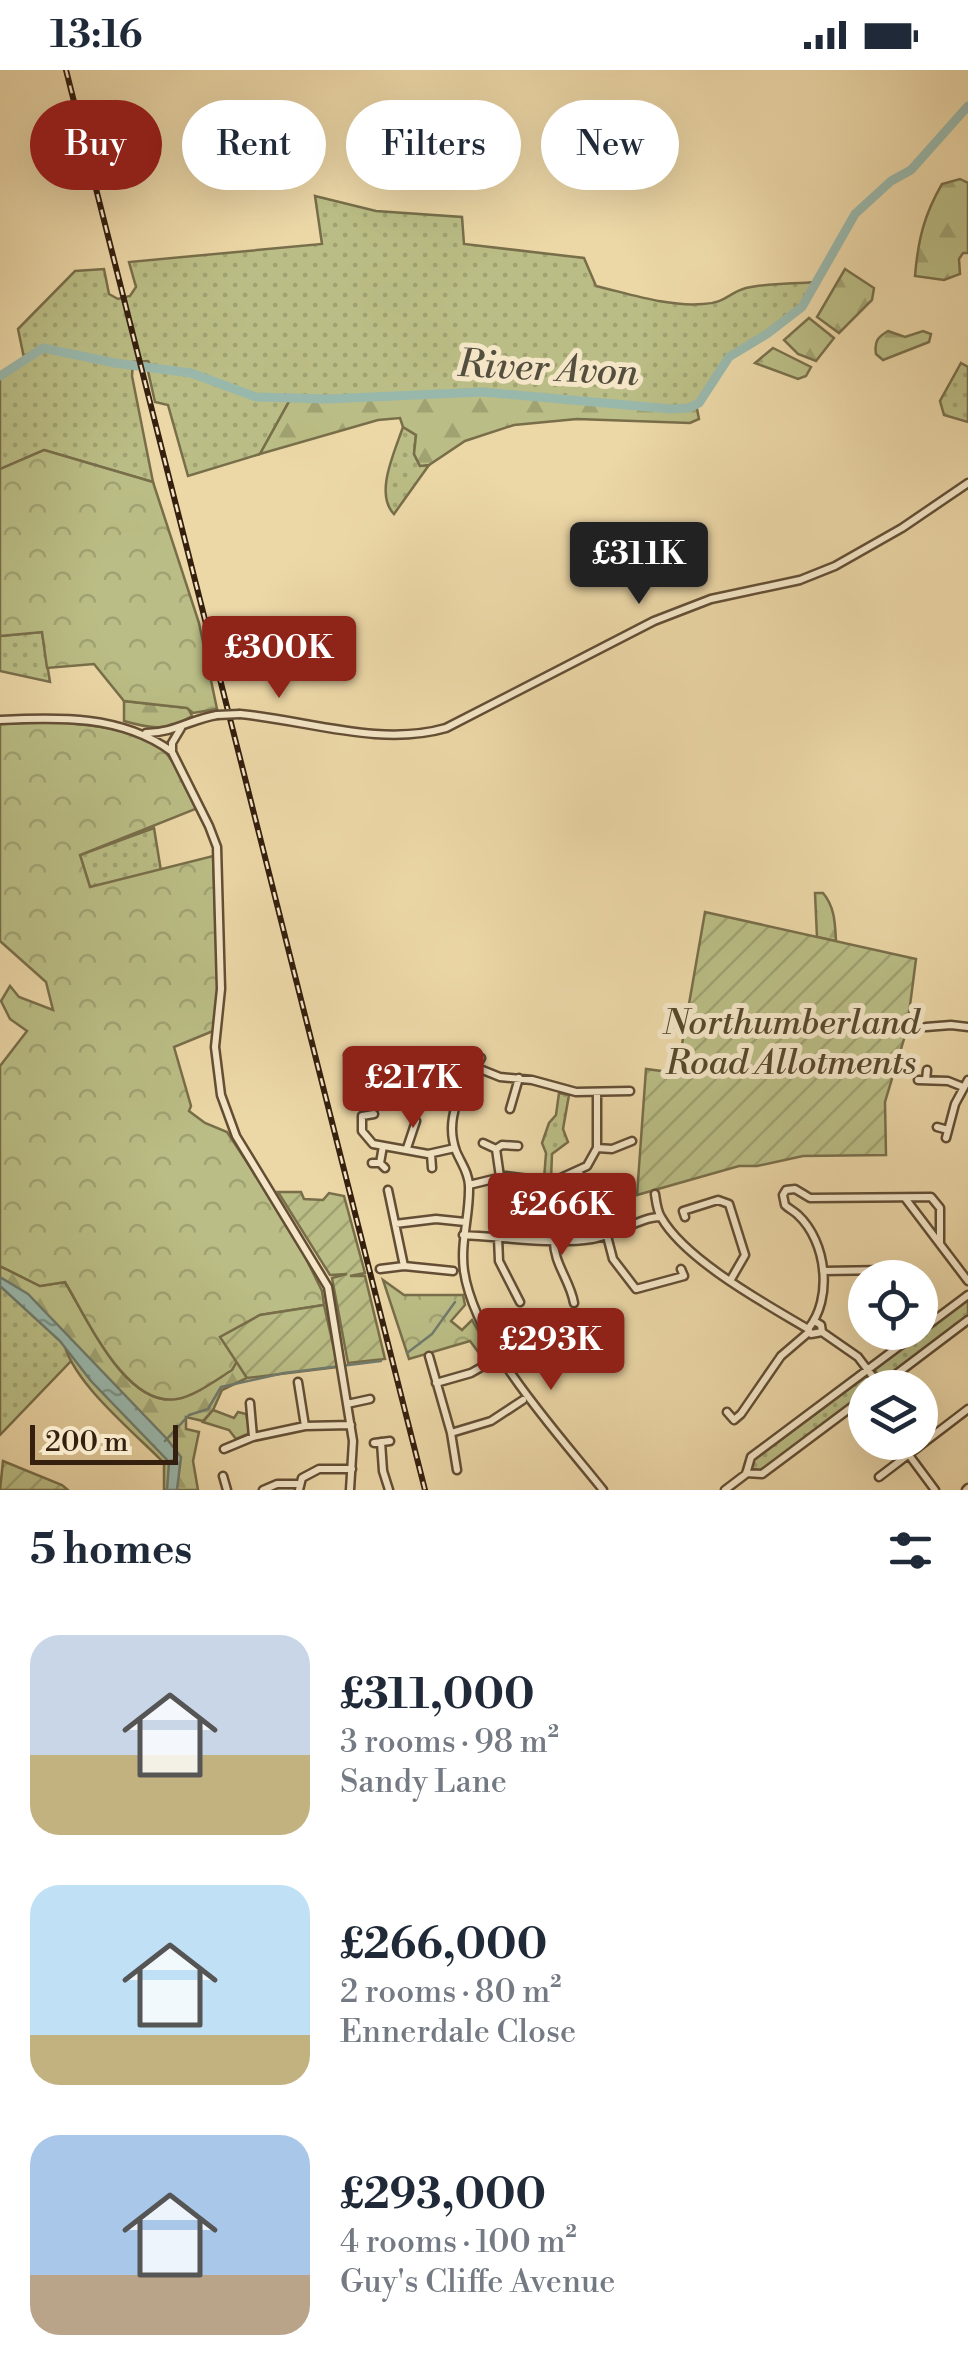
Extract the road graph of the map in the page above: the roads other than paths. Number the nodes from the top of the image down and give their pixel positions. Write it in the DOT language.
graph roads {
  1 [pos="968,484"];
  2 [pos="0,720"];
  3 [pos="181,728"];
  4 [pos="140,732"];
  5 [pos="172,752"];
  6 [pos="931,1022"];
  7 [pos="968,1028"];
  8 [pos="348,1055"];
  9 [pos="481,1058"];
  10 [pos="476,1067"];
  11 [pos="927,1070"];
  12 [pos="519,1078"];
  13 [pos="966,1084"];
  14 [pos="630,1091"];
  15 [pos="598,1093"];
  16 [pos="458,1098"];
  17 [pos="522,1107"];
  18 [pos="374,1114"];
  19 [pos="412,1125"];
  20 [pos="937,1127"];
  21 [pos="633,1140"];
  22 [pos="483,1143"];
  23 [pos="383,1146"];
  24 [pos="518,1146"];
  25 [pos="407,1148"];
  26 [pos="455,1148"];
  27 [pos="597,1148"];
  28 [pos="496,1149"];
  29 [pos="431,1154"];
  30 [pos="379,1165"];
  31 [pos="432,1170"];
  32 [pos="578,1172"];
  33 [pos="500,1177"];
  34 [pos="469,1186"];
  35 [pos="388,1190"];
  36 [pos="612,1191"];
  37 [pos="654,1194"];
  38 [pos="810,1198"];
  39 [pos="904,1198"];
  40 [pos="800,1216"];
  41 [pos="685,1217"];
  42 [pos="661,1218"];
  43 [pos="465,1222"];
  44 [pos="395,1224"];
  45 [pos="463,1236"];
  46 [pos="607,1236"];
  47 [pos="498,1237"];
  48 [pos="554,1240"];
  49 [pos="940,1244"];
  50 [pos="404,1266"];
  51 [pos="380,1269"];
  52 [pos="682,1270"];
  53 [pos="824,1270"];
  54 [pos="848,1270"];
  55 [pos="453,1271"];
  56 [pos="730,1281"];
  57 [pos="968,1281"];
  58 [pos="968,1295"];
  59 [pos="520,1302"];
  60 [pos="574,1304"];
  61 [pos="938,1318"];
  62 [pos="968,1320"];
  63 [pos="816,1322"];
  64 [pos="808,1330"];
  65 [pos="822,1332"];
  66 [pos="894,1350"];
  67 [pos="429,1356"];
  68 [pos="501,1356"];
  69 [pos="868,1369"];
  70 [pos="902,1370"];
  71 [pos="436,1383"];
  72 [pos="310,1390"];
  73 [pos="366,1397"];
  74 [pos="523,1400"];
  75 [pos="348,1404"];
  76 [pos="240,1408"];
  77 [pos="968,1409"];
  78 [pos="848,1410"];
  79 [pos="727,1412"];
  80 [pos="351,1425"];
  81 [pos="305,1426"];
  82 [pos="938,1432"];
  83 [pos="450,1433"];
  84 [pos="253,1436"];
  85 [pos="381,1442"];
  86 [pos="224,1449"];
  87 [pos="901,1460"];
  88 [pos="912,1460"];
  89 [pos="352,1470"];
  90 [pos="456,1470"];
  91 [pos="746,1472"];
  92 [pos="879,1477"];
  93 [pos="300,1487"];
  94 [pos="263,1490"];
  95 [pos="350,1490"];
  96 [pos="388,1490"];
  97 [pos="603,1490"];
  98 [pos="725,1490"];
  99 [pos="935,1490"];
  1 -- 3 [label="street, bridge"];
  2 -- 4 [label="street"];
  3 -- 4 [label="street"];
  3 -- 5 [label="street"];
  4 -- 5 [label="street"];
  5 -- 75 [label="street"];
  6 -- 7 [label="street"];
  8 -- 16 [label="street"];
  9 -- 10 [label="street"];
  10 -- 12 [label="street"];
  10 -- 16 [label="street"];
  11 -- 13 [label="street"];
  12 -- 15 [label="street"];
  12 -- 17 [label="street"];
  13 -- 20 [label="street"];
  14 -- 15 [label="street"];
  15 -- 27 [label="street"];
  16 -- 26 [label="street"];
  18 -- 23 [label="street"];
  19 -- 25 [label="street"];
  21 -- 27 [label="street"];
  22 -- 28 [label="street"];
  23 -- 25 [label="street"];
  23 -- 30 [label="street"];
  24 -- 28 [label="street"];
  25 -- 29 [label="street"];
  26 -- 29 [label="street"];
  26 -- 34 [label="street"];
  27 -- 32 [label="street"];
  28 -- 33 [label="street"];
  29 -- 31 [label="street"];
  32 -- 33 [label="street"];
  32 -- 36 [label="street"];
  33 -- 34 [label="street"];
  34 -- 43 [label="street"];
  35 -- 44 [label="street"];
  37 -- 42 [label="street"];
  38 -- 39 [label="street"];
  38 -- 40 [label="street"];
  38 -- 40 [label="street"];
  39 -- 49 [label="street"];
  39 -- 49 [label="street"];
  40 -- 53 [label="street"];
  41 -- 56 [label="street"];
  42 -- 46 [label="street"];
  42 -- 56 [label="street"];
  43 -- 44 [label="street"];
  43 -- 45 [label="street"];
  44 -- 50 [label="street"];
  45 -- 47 [label="street"];
  45 -- 68 [label="street"];
  46 -- 48 [label="street"];
  46 -- 52 [label="street"];
  47 -- 48 [label="street"];
  47 -- 59 [label="street"];
  48 -- 60 [label="street"];
  49 -- 57 [label="street"];
  50 -- 51 [label="street"];
  50 -- 55 [label="street"];
  53 -- 54 [label="street"];
  53 -- 63 [label="street"];
  56 -- 64 [label="street"];
  58 -- 61 [label="street"];
  62 -- 70 [label="street"];
  63 -- 64 [label="street"];
  63 -- 65 [label="street"];
  64 -- 65 [label="street"];
  64 -- 79 [label="street"];
  65 -- 69 [label="street"];
  66 -- 69 [label="street"];
  67 -- 71 [label="street"];
  68 -- 71 [label="street"];
  68 -- 97 [label="street"];
  69 -- 91 [label="street"];
  71 -- 83 [label="street"];
  72 -- 81 [label="street"];
  73 -- 75 [label="street"];
  74 -- 83 [label="street"];
  75 -- 80 [label="street"];
  76 -- 84 [label="street"];
  77 -- 82 [label="street"];
  78 -- 91 [label="street"];
  80 -- 81 [label="street"];
  80 -- 89 [label="street"];
  81 -- 84 [label="street"];
  83 -- 90 [label="street"];
  84 -- 86 [label="street"];
  85 -- 96 [label="street"];
  87 -- 92 [label="street"];
  88 -- 99 [label="street"];
  89 -- 93 [label="street"];
  89 -- 95 [label="street"];
  91 -- 98 [label="street"];
  93 -- 94 [label="street"];
}
